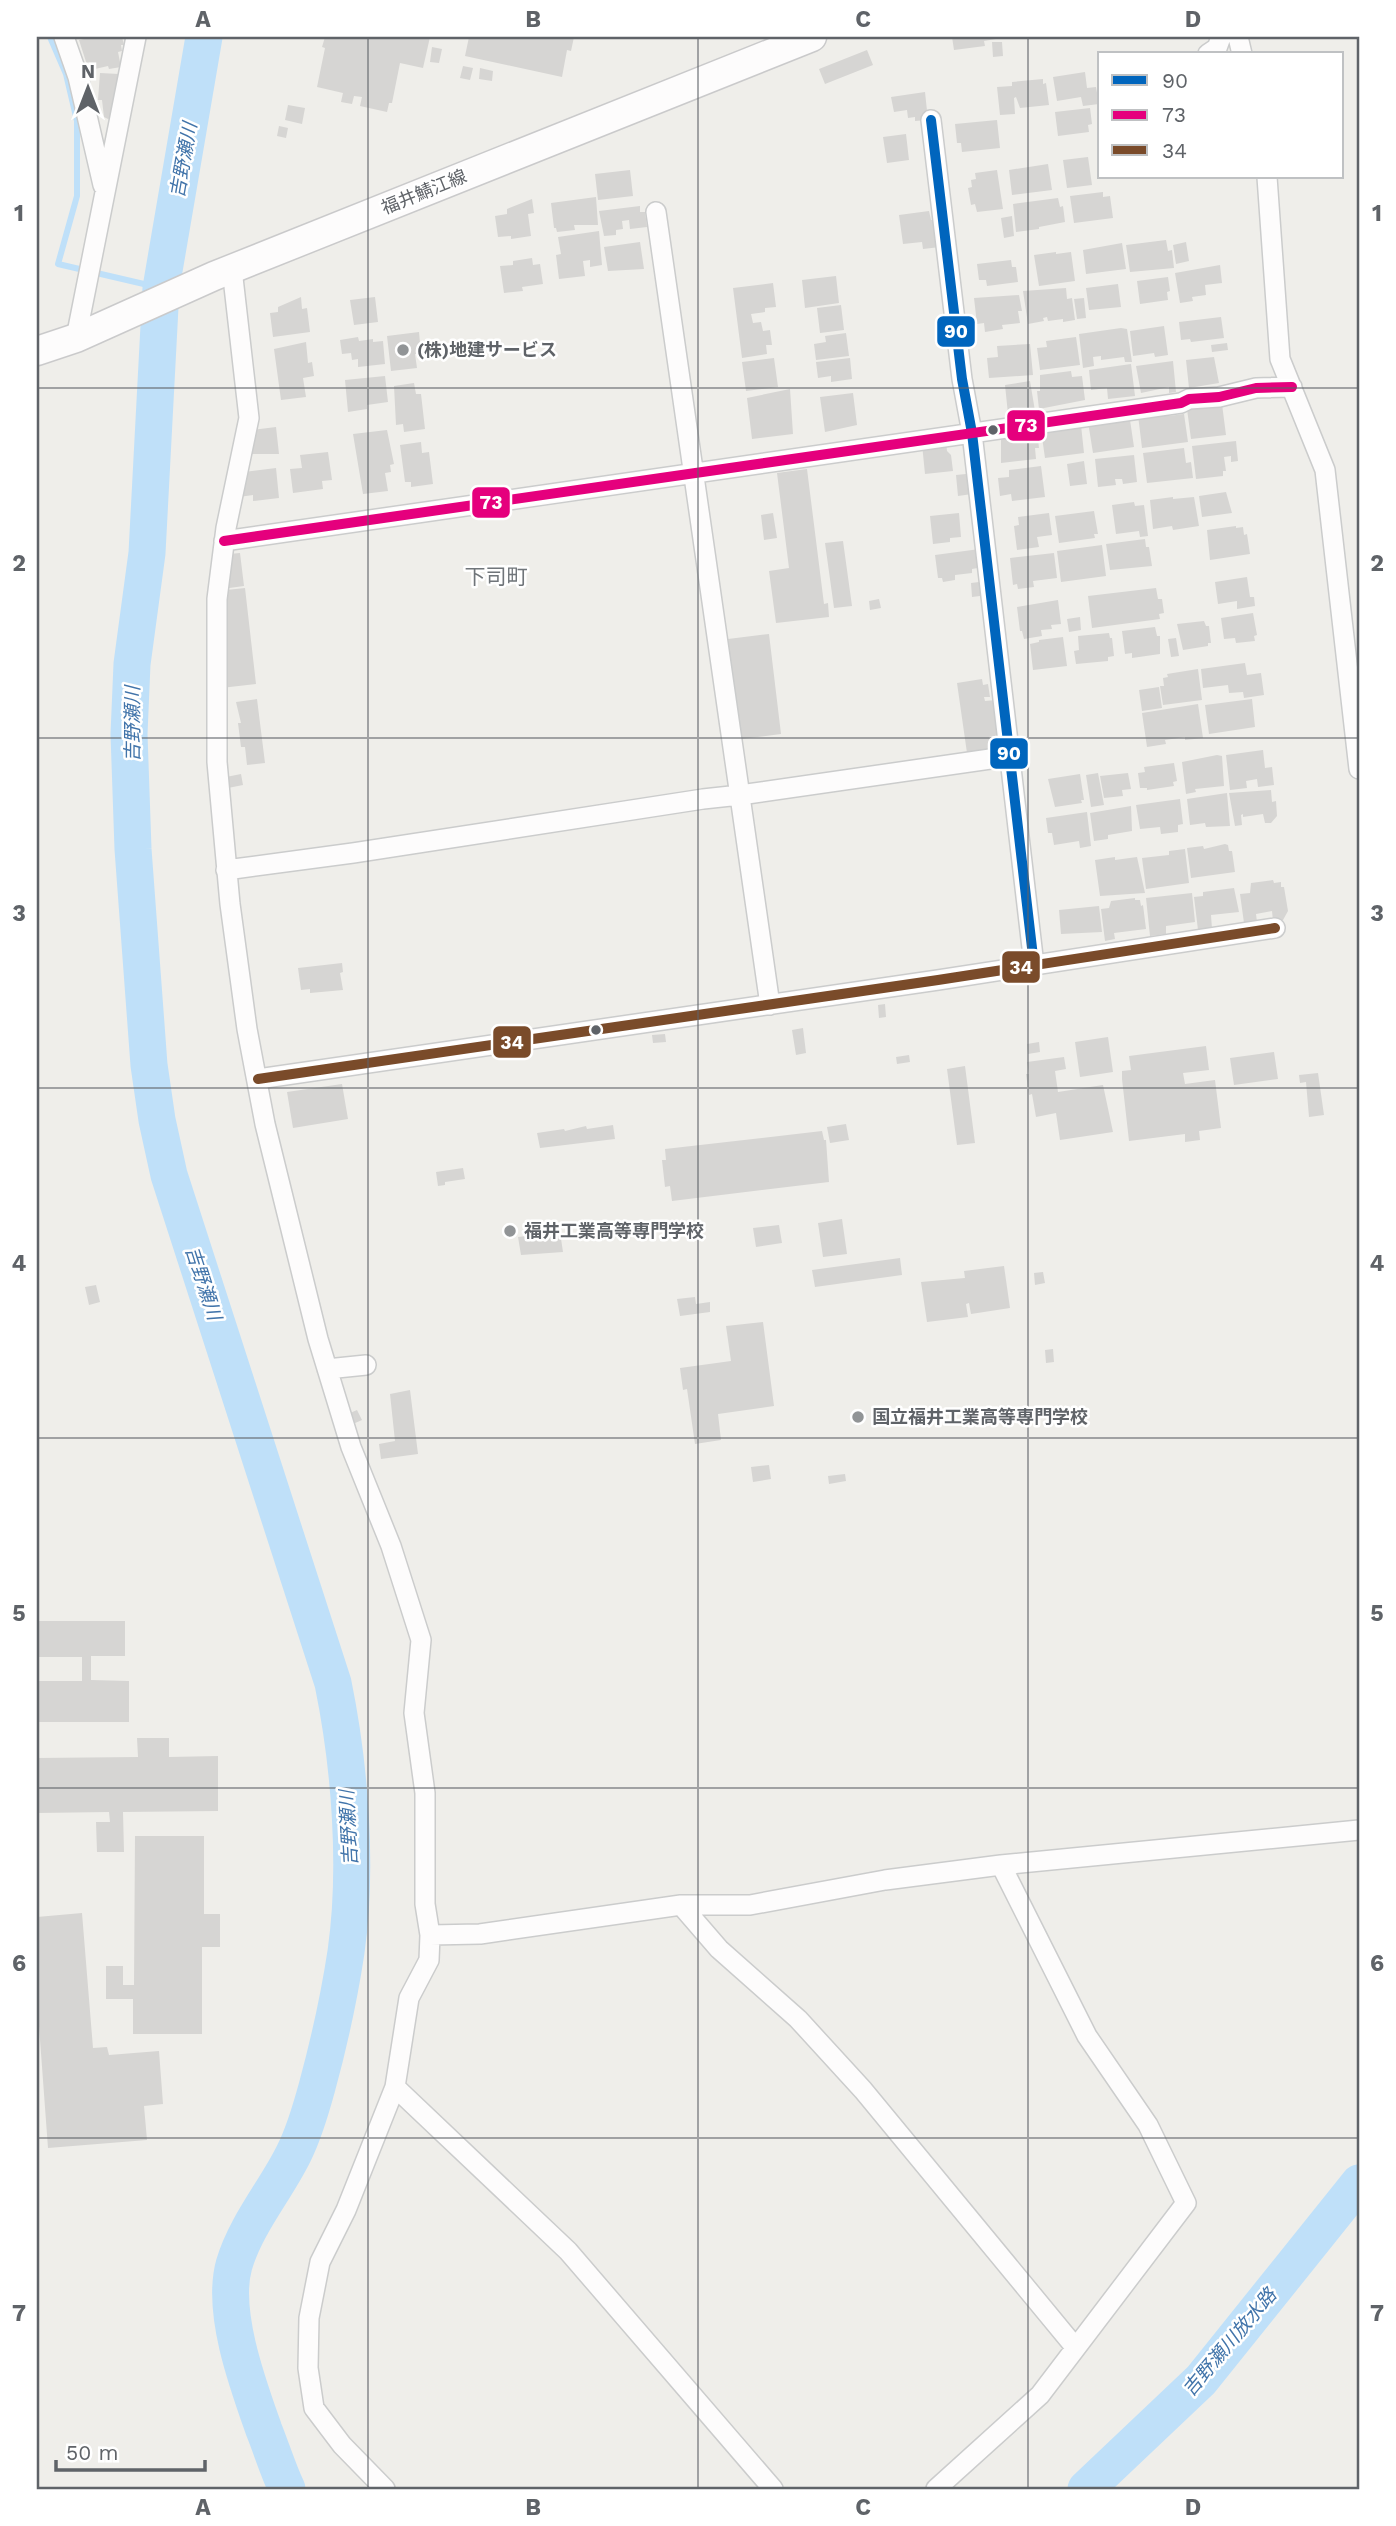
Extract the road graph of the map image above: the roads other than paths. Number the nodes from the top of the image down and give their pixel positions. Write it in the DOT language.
graph roads {
  1 [pos="64,37"];
  2 [pos="136,37"];
  3 [pos="812,37"];
  4 [pos="1221,37"];
  5 [pos="1211,52"];
  6 [pos="931,120"];
  7 [pos="1266,178"];
  8 [pos="104,190"];
  9 [pos="656,212"];
  10 [pos="223,272"];
  11 [pos="87,333"];
  12 [pos="37,351"];
  13 [pos="1292,387"];
  14 [pos="972,433"];
  15 [pos="693,472"];
  16 [pos="224,541"];
  17 [pos="1011,756"];
  18 [pos="1359,769"];
  19 [pos="740,795"];
  20 [pos="226,870"];
  21 [pos="1275,928"];
  22 [pos="1034,965"];
  23 [pos="770,1004"];
  24 [pos="258,1079"];
  25 [pos="366,1365"];
  26 [pos="327,1369"];
  27 [pos="1359,1830"];
  28 [pos="1000,1865"];
  29 [pos="681,1905"];
  30 [pos="430,1935"];
  31 [pos="396,2087"];
  32 [pos="1075,2347"];
  33 [pos="385,2489"];
  34 [pos="773,2489"];
  35 [pos="936,2489"];
  1 -- 8 [label="street"];
  2 -- 8 [label="street"];
  3 -- 10 [label="main road, 福井鯖江線"];
  4 -- 5 [label="street"];
  6 -- 14 [label="street"];
  7 -- 13 [label="street"];
  8 -- 11 [label="street"];
  9 -- 15 [label="street"];
  10 -- 11 [label="main road, 福井鯖江線"];
  10 -- 16 [label="street"];
  11 -- 12 [label="main road, 福井鯖江線"];
  13 -- 14 [label="street"];
  13 -- 18 [label="street"];
  14 -- 15 [label="street"];
  14 -- 17 [label="street"];
  15 -- 16 [label="street"];
  15 -- 19 [label="street"];
  16 -- 20 [label="street"];
  17 -- 19 [label="street"];
  17 -- 22 [label="street"];
  19 -- 20 [label="street"];
  19 -- 23 [label="street"];
  20 -- 24 [label="street"];
  21 -- 22 [label="street"];
  22 -- 23 [label="street"];
  23 -- 24 [label="street"];
  24 -- 26 [label="street"];
  25 -- 26 [label="street"];
  26 -- 30 [label="street"];
  27 -- 28 [label="street"];
  28 -- 29 [label="street"];
  28 -- 32 [label="street"];
  29 -- 30 [label="street"];
  29 -- 32 [label="street"];
  30 -- 31 [label="street"];
  31 -- 33 [label="street"];
  31 -- 34 [label="street"];
  32 -- 35 [label="street"];
}
